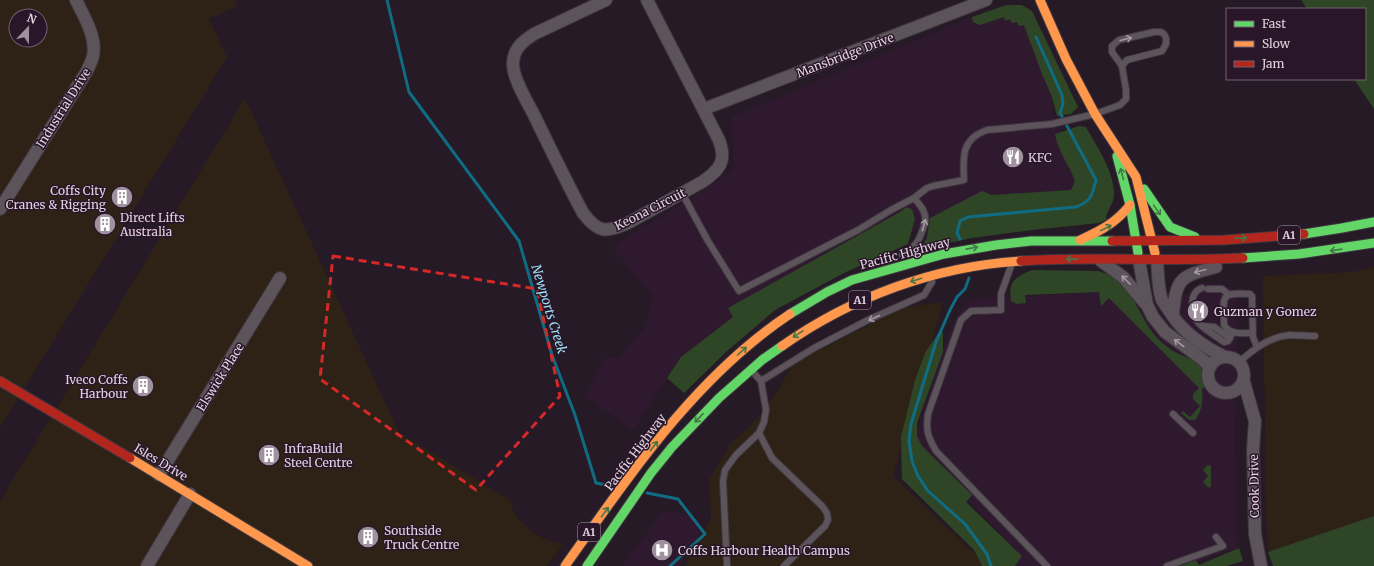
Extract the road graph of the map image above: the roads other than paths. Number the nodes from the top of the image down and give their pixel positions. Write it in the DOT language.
graph roads {
  1 [pos="76,0"];
  2 [pos="606,0"];
  3 [pos="647,0"];
  4 [pos="986,0"];
  5 [pos="1040,0"];
  6 [pos="1122,66"];
  7 [pos="704,109"];
  8 [pos="1095,114"];
  9 [pos="1113,142"];
  10 [pos="1136,177"];
  11 [pos="682,193"];
  12 [pos="914,198"];
  13 [pos="1130,206"];
  14 [pos="0,209"];
  15 [pos="1374,222"];
  16 [pos="1202,240"];
  17 [pos="1136,241"];
  18 [pos="1153,241"];
  19 [pos="1076,242"];
  20 [pos="1374,243"];
  21 [pos="1251,258"];
  22 [pos="893,259"];
  23 [pos="1100,260"];
  24 [pos="1139,260"];
  25 [pos="1157,260"];
  26 [pos="1013,261"];
  27 [pos="881,265"];
  28 [pos="937,273"];
  29 [pos="280,278"];
  30 [pos="852,280"];
  31 [pos="1228,294"];
  32 [pos="1147,305"];
  33 [pos="1173,315"];
  34 [pos="1253,332"];
  35 [pos="1232,335"];
  36 [pos="1315,336"];
  37 [pos="1257,347"];
  38 [pos="1225,357"];
  39 [pos="1239,362"];
  40 [pos="1210,367"];
  41 [pos="751,370"];
  42 [pos="0,381"];
  43 [pos="761,381"];
  44 [pos="1244,382"];
  45 [pos="1232,393"];
  46 [pos="1250,406"];
  47 [pos="1172,414"];
  48 [pos="1193,432"];
  49 [pos="759,433"];
  50 [pos="159,475"];
  51 [pos="190,494"];
  52 [pos="1216,537"];
  53 [pos="147,566"];
  54 [pos="308,566"];
  55 [pos="565,566"];
  56 [pos="587,566"];
  57 [pos="728,566"];
  58 [pos="784,566"];
  59 [pos="1047,566"];
  60 [pos="1167,566"];
  61 [pos="1261,566"];
  1 -- 14 [label="street, Industrial Drive"];
  2 -- 11 [label="street, Keona Circuit"];
  3 -- 7 [label="street, Keona Circuit"];
  4 -- 7 [label="street, Mansbridge Drive"];
  5 -- 8 [label="main road"];
  6 -- 6 [label="lane, one-way"];
  6 -- 8 [label="lane"];
  7 -- 11 [label="street, Keona Circuit"];
  8 -- 9 [label="main road"];
  8 -- 12 [label="lane"];
  9 -- 10 [label="main road"];
  13 -- 9 [label="main road, one-way"];
  10 -- 16 [label="main road, one-way"];
  10 -- 18 [label="main road"];
  11 -- 12 [label="lane"];
  22 -- 12 [label="lane, one-way"];
  13 -- 17 [label="main road"];
  19 -- 13 [label="main road, one-way"];
  16 -- 15 [label="main road, Pacific Highway / A1, one-way"];
  16 -- 18 [label="main road, Pacific Highway / A1"];
  17 -- 18 [label="main road, Pacific Highway / A1"];
  17 -- 19 [label="main road, Pacific Highway / A1"];
  17 -- 24 [label="main road"];
  18 -- 25 [label="main road"];
  30 -- 19 [label="main road, Pacific Highway / A1, one-way"];
  20 -- 21 [label="main road, Pacific Highway / A1, one-way"];
  21 -- 25 [label="main road, Pacific Highway / A1"];
  21 -- 33 [label="street, one-way"];
  23 -- 24 [label="main road, Pacific Highway / A1"];
  23 -- 26 [label="main road, Pacific Highway / A1, one-way"];
  32 -- 23 [label="street, one-way"];
  24 -- 25 [label="main road, Pacific Highway / A1"];
  24 -- 32 [label="street"];
  25 -- 33 [label="street"];
  26 -- 28 [label="main road, Pacific Highway / A1"];
  26 -- 59 [label="lane"];
  27 -- 30 [label="lane"];
  28 -- 41 [label="main road, Pacific Highway / A1, one-way"];
  28 -- 43 [label="lane, one-way"];
  29 -- 50 [label="street, Elswick Place"];
  55 -- 30 [label="main road, Pacific Highway / A1, one-way"];
  31 -- 34 [label="lane"];
  31 -- 35 [label="lane"];
  31 -- 35 [label="lane"];
  40 -- 32 [label="street, one-way"];
  33 -- 38 [label="street"];
  34 -- 35 [label="lane"];
  34 -- 37 [label="lane"];
  36 -- 37 [label="lane"];
  37 -- 39 [label="lane"];
  38 -- 39 [label="street"];
  38 -- 40 [label="street"];
  39 -- 44 [label="street"];
  40 -- 45 [label="street"];
  41 -- 43 [label="lane"];
  41 -- 56 [label="main road, Pacific Highway / A1, one-way"];
  42 -- 50 [label="main road, Isles Drive"];
  43 -- 49 [label="lane"];
  44 -- 45 [label="street"];
  44 -- 46 [label="street, Cook Drive"];
  45 -- 46 [label="street"];
  46 -- 61 [label="street, Cook Drive"];
  47 -- 48 [label="lane"];
  49 -- 57 [label="lane"];
  49 -- 58 [label="lane"];
  50 -- 51 [label="main road, Isles Drive"];
  51 -- 53 [label="street"];
  51 -- 54 [label="main road, Isles Drive"];
  52 -- 60 [label="lane"];
}
